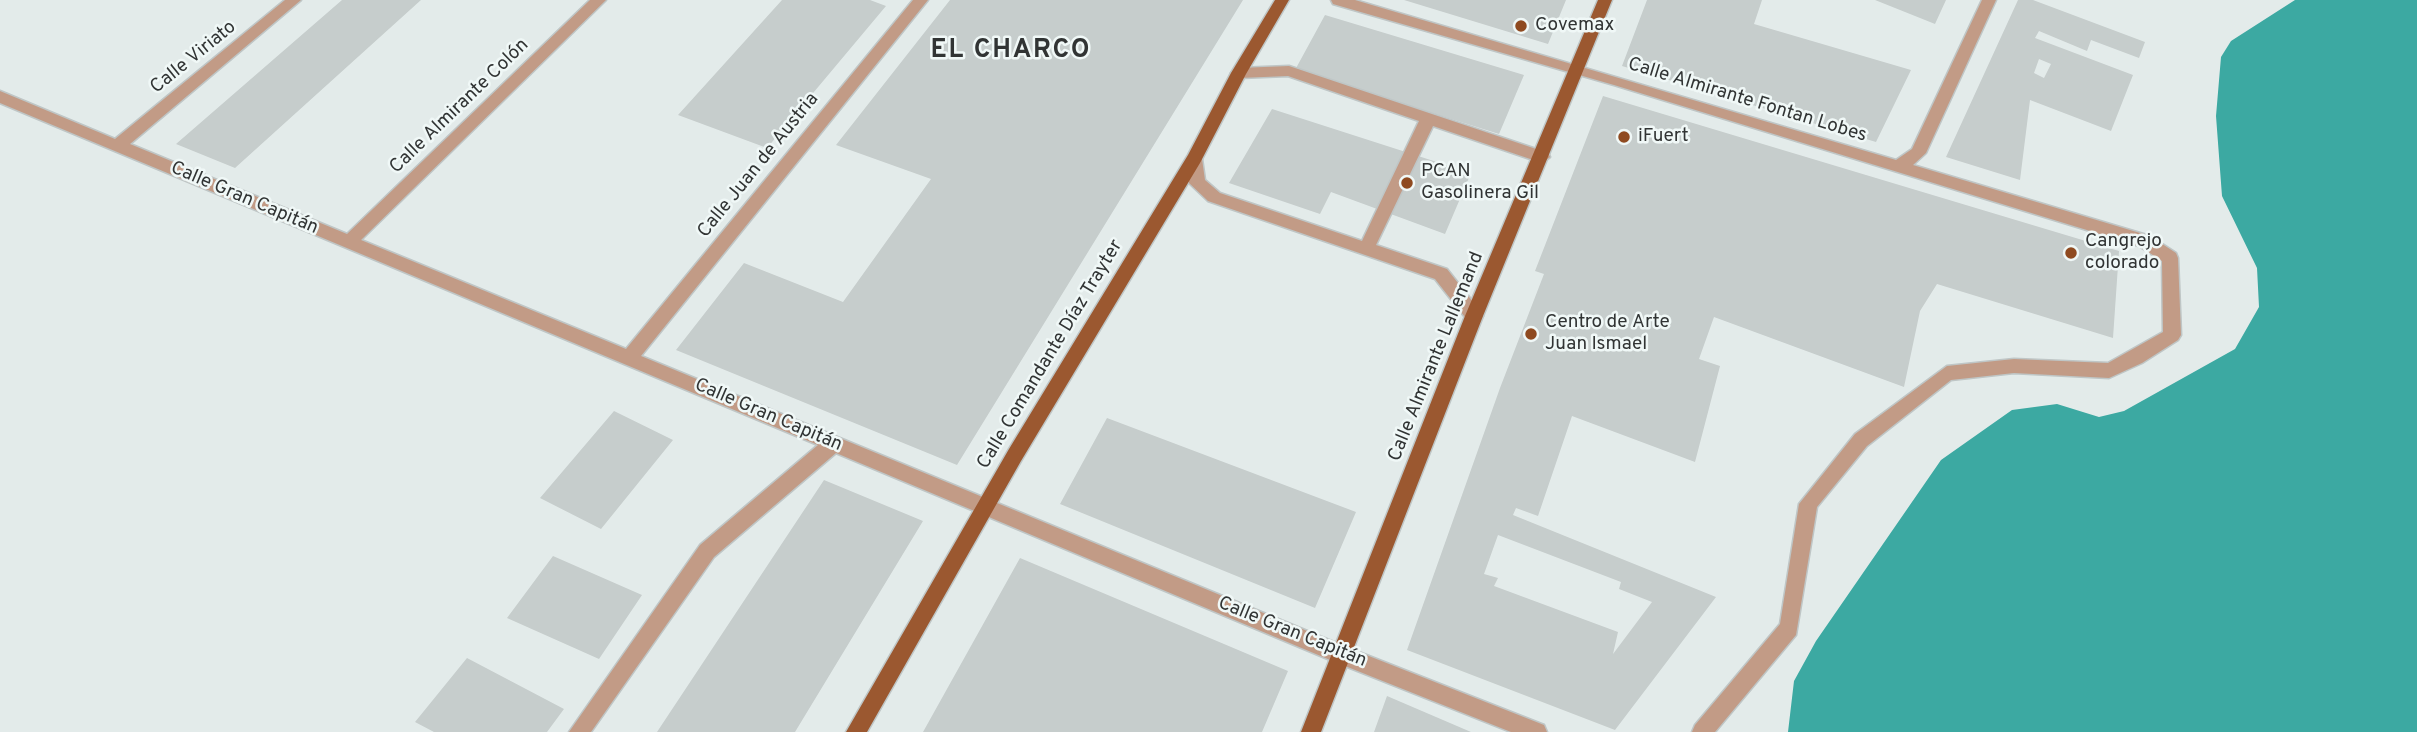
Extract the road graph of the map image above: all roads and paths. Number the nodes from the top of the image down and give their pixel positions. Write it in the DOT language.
graph roads {
  1 [pos="294,0"];
  2 [pos="598,0"];
  3 [pos="921,0"];
  4 [pos="1282,0"];
  5 [pos="1338,0"];
  6 [pos="1605,0"];
  7 [pos="1989,0"];
  8 [pos="1577,71"];
  9 [pos="1239,73"];
  10 [pos="0,97"];
  11 [pos="1428,119"];
  12 [pos="117,146"];
  13 [pos="1542,157"];
  14 [pos="1194,159"];
  15 [pos="1897,167"];
  16 [pos="349,242"];
  17 [pos="1367,248"];
  18 [pos="1474,316"];
  19 [pos="629,358"];
  20 [pos="834,443"];
  21 [pos="985,506"];
  22 [pos="1342,655"];
  23 [pos="579,732"];
  24 [pos="856,732"];
  25 [pos="1311,732"];
  26 [pos="1537,732"];
  27 [pos="1702,732"];
  1 -- 12 [label="street, Calle Viriato"];
  2 -- 16 [label="street, Calle Almirante Colón"];
  3 -- 19 [label="street, Calle Juan de Austria"];
  4 -- 9 [label="main road, Calle Comandante Díaz Trayter"];
  5 -- 8 [label="street, Calle Almirante Fontan Lobes"];
  6 -- 8 [label="main road, Calle Almirante Lallemand"];
  7 -- 15 [label="street"];
  8 -- 13 [label="main road, Calle Almirante Lallemand"];
  8 -- 15 [label="street, Calle Almirante Fontan Lobes"];
  9 -- 11 [label="street"];
  9 -- 14 [label="main road, Calle Comandante Díaz Trayter"];
  10 -- 12 [label="street, Calle Gran Capitán"];
  11 -- 13 [label="street"];
  11 -- 17 [label="street"];
  12 -- 16 [label="street, Calle Gran Capitán"];
  13 -- 18 [label="main road, Calle Almirante Lallemand"];
  14 -- 17 [label="street"];
  14 -- 21 [label="main road, Calle Comandante Díaz Trayter"];
  15 -- 27 [label="street, Calle Almirante Fontan Lobes"];
  16 -- 19 [label="street, Calle Gran Capitán"];
  17 -- 18 [label="street"];
  18 -- 22 [label="main road, Calle Almirante Lallemand"];
  19 -- 20 [label="street, Calle Gran Capitán"];
  20 -- 21 [label="street, Calle Gran Capitán"];
  20 -- 23 [label="street"];
  21 -- 22 [label="street, Calle Gran Capitán"];
  21 -- 24 [label="main road, Calle Comandante Díaz Trayter"];
  22 -- 25 [label="main road, Calle Almirante Lallemand"];
  22 -- 26 [label="street, Calle Gran Capitán"];
}
